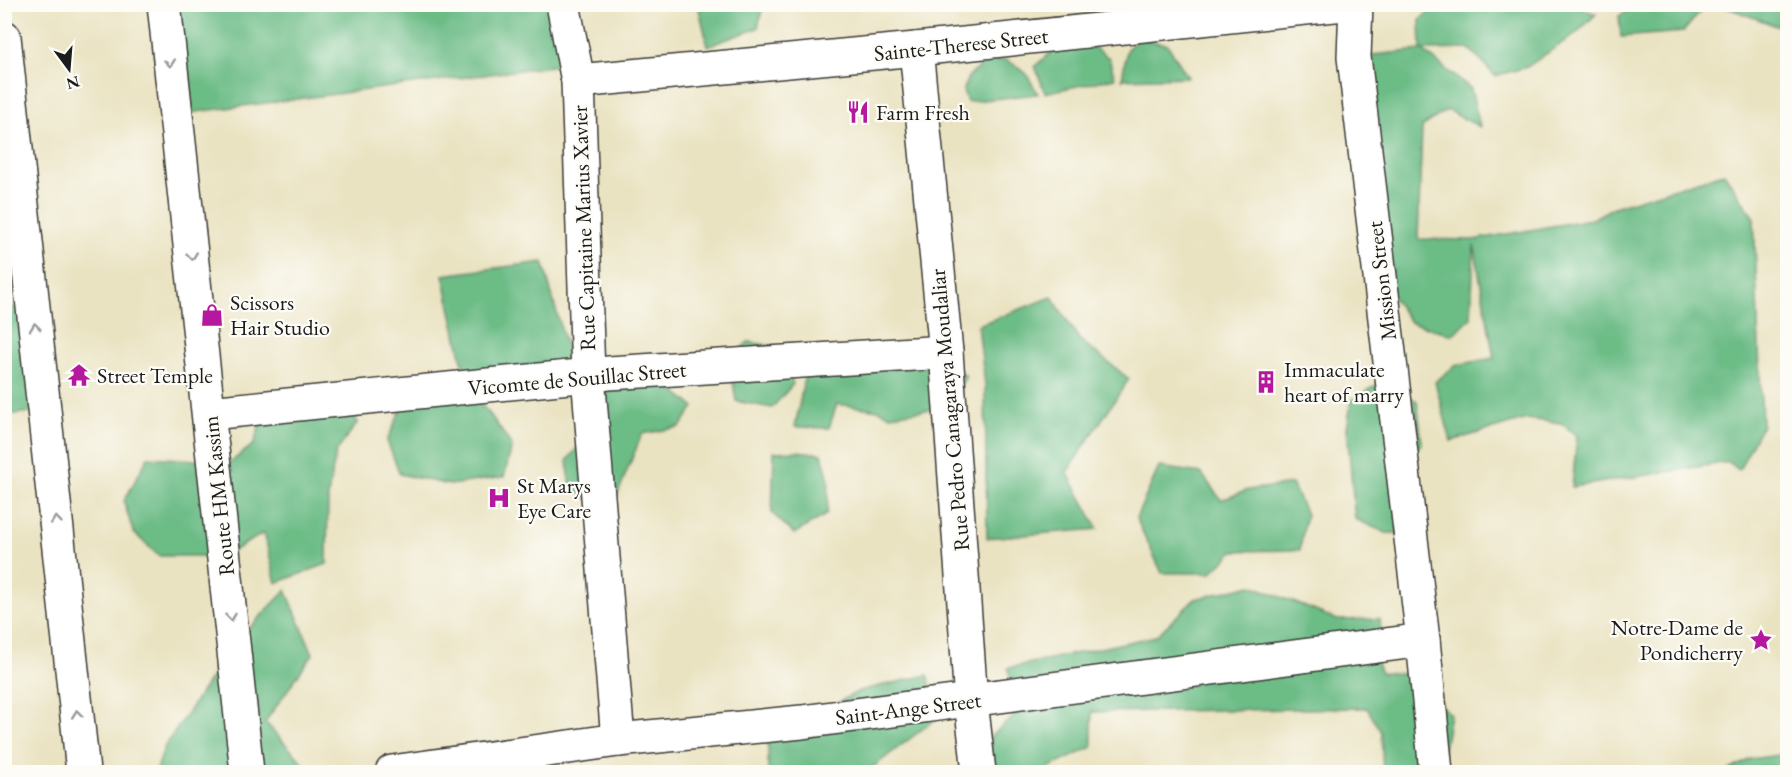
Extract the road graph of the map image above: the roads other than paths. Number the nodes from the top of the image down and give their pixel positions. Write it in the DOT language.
graph roads {
  1 [pos="164,4"];
  2 [pos="563,4"];
  3 [pos="1344,4"];
  4 [pos="1356,4"];
  5 [pos="4,37"];
  6 [pos="916,49"];
  7 [pos="578,81"];
  8 [pos="946,352"];
  9 [pos="588,375"];
  10 [pos="209,413"];
  11 [pos="1423,640"];
  12 [pos="971,700"];
  13 [pos="618,740"];
  14 [pos="83,772"];
  15 [pos="247,772"];
  16 [pos="392,772"];
  17 [pos="979,772"];
  18 [pos="1436,772"];
  1 -- 10 [label="street, Route HM Kassim, one-way"];
  2 -- 7 [label="street, Rue Capitaine Marius Xavier"];
  3 -- 6 [label="street, Sainte-Therese Street"];
  4 -- 11 [label="street, Mission Street"];
  14 -- 5 [label="street, one-way"];
  6 -- 7 [label="street, Sainte-Therese Street"];
  6 -- 8 [label="street, Rue Pedro Canagaraya Moudaliar"];
  7 -- 9 [label="street, Rue Capitaine Marius Xavier"];
  8 -- 9 [label="street, Vicomte de Souillac Street"];
  8 -- 12 [label="street, Rue Pedro Canagaraya Moudaliar"];
  9 -- 10 [label="street, Vicomte de Souillac Street"];
  9 -- 13 [label="street, Rue Capitaine Marius Xavier"];
  10 -- 15 [label="street, Route HM Kassim, one-way"];
  11 -- 12 [label="street, Saint-Ange Street"];
  11 -- 18 [label="street, Mission Street"];
  12 -- 13 [label="street, Saint-Ange Street"];
  12 -- 17 [label="street, Rue Pedro Canagaraya Moudaliar"];
  13 -- 16 [label="street, Saint-Ange Street"];
}
